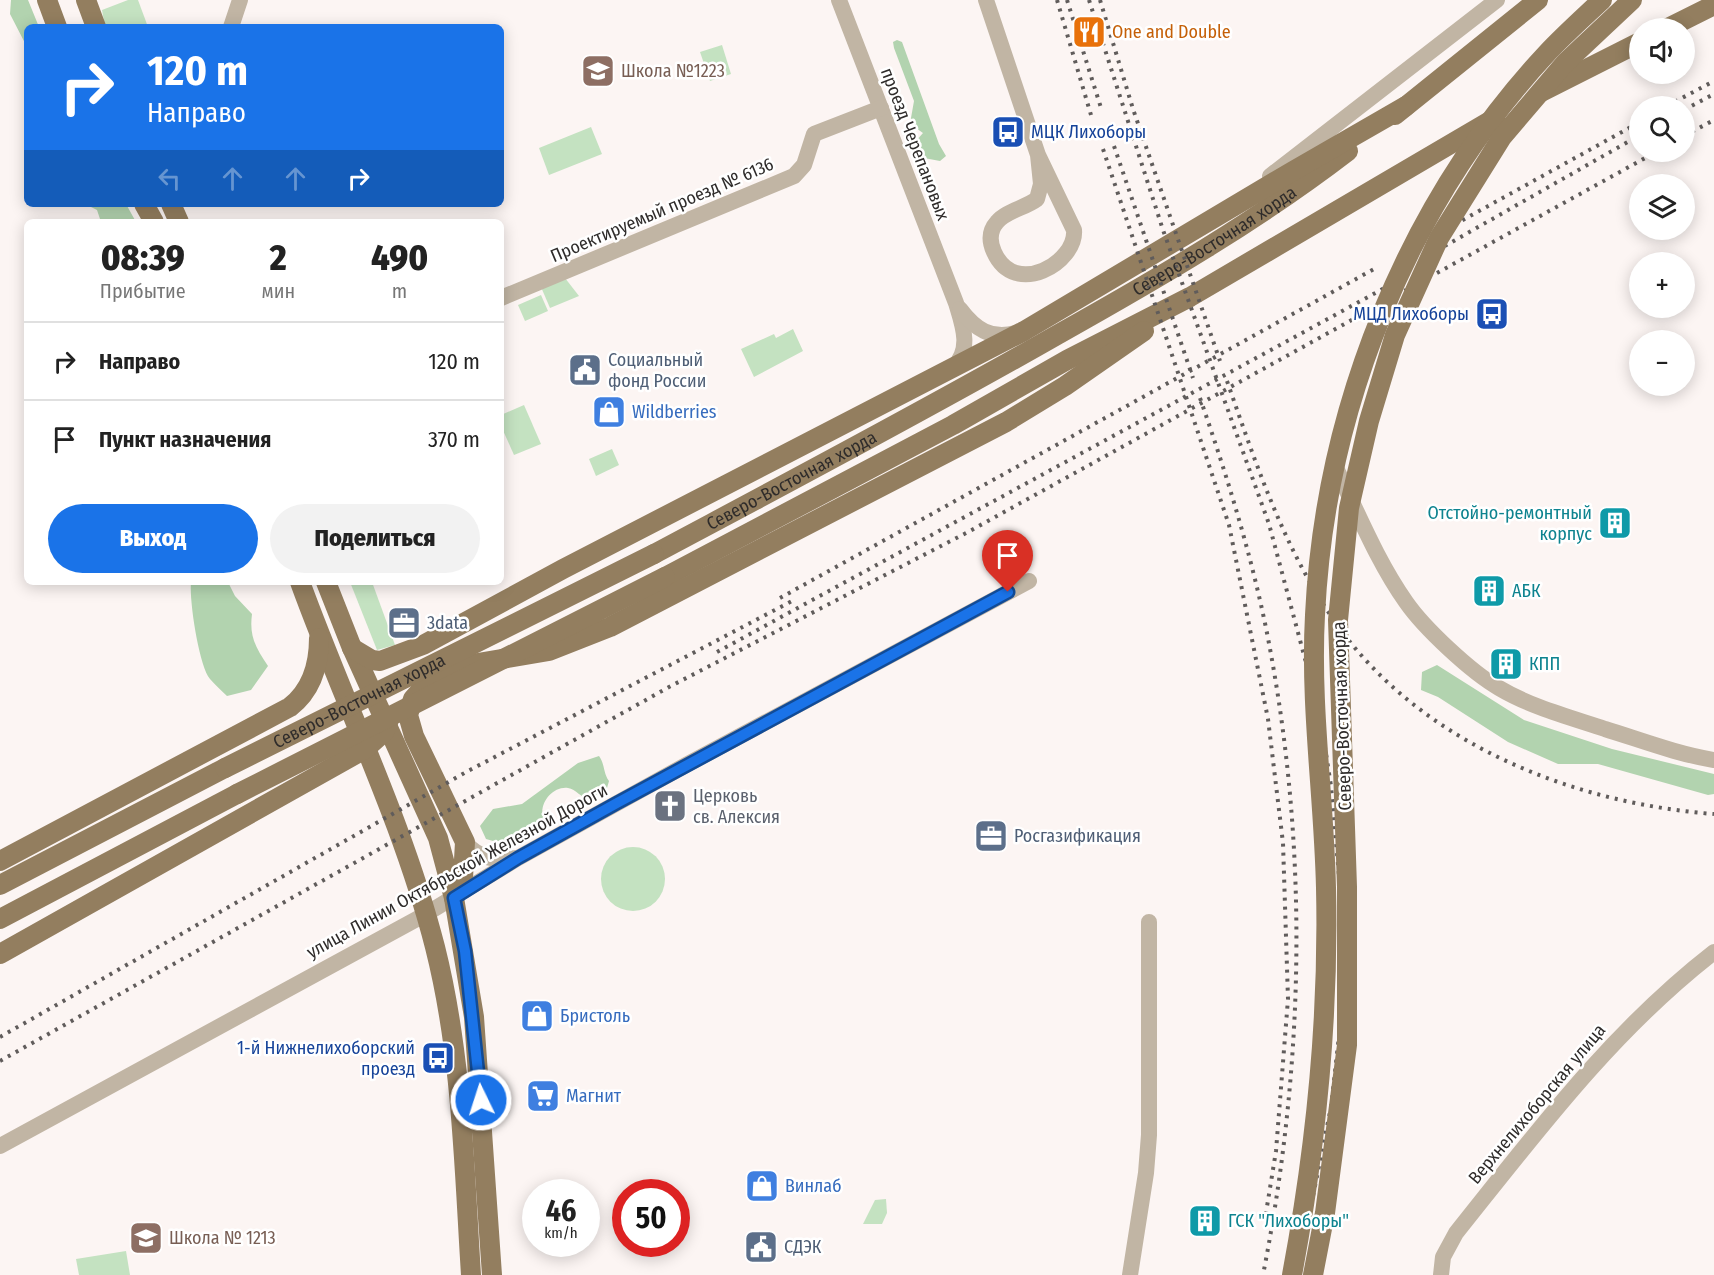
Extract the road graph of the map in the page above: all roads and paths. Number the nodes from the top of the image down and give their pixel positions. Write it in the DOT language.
graph roads {
  1 [pos="47,0"];
  2 [pos="86,0"];
  3 [pos="240,0"];
  4 [pos="839,0"];
  5 [pos="986,0"];
  6 [pos="1497,0"];
  7 [pos="1538,0"];
  8 [pos="1602,0"];
  9 [pos="1632,0"];
  10 [pos="1714,6"];
  11 [pos="1689,18"];
  12 [pos="56,24"];
  13 [pos="95,24"];
  14 [pos="232,24"];
  15 [pos="1629,47"];
  16 [pos="1406,106"];
  17 [pos="881,108"];
  18 [pos="1038,155"];
  19 [pos="1203,226"];
  20 [pos="504,297"];
  21 [pos="1190,297"];
  22 [pos="956,303"];
  23 [pos="1024,332"];
  24 [pos="951,369"];
  25 [pos="1336,468"];
  26 [pos="1029,581"];
  27 [pos="301,585"];
  28 [pos="327,585"];
  29 [pos="320,636"];
  30 [pos="352,648"];
  31 [pos="368,682"];
  32 [pos="388,723"];
  33 [pos="414,736"];
  34 [pos="365,749"];
  35 [pos="1714,760"];
  36 [pos="465,842"];
  37 [pos="518,858"];
  38 [pos="0,861"];
  39 [pos="0,885"];
  40 [pos="454,898"];
  41 [pos="426,914"];
  42 [pos="0,919"];
  43 [pos="1149,922"];
  44 [pos="1714,952"];
  45 [pos="0,954"];
  46 [pos="0,1146"];
  47 [pos="471,1275"];
  48 [pos="492,1275"];
  49 [pos="1130,1275"];
  50 [pos="1292,1275"];
  51 [pos="1313,1275"];
  52 [pos="1441,1275"];
  1 -- 12 [label="main road"];
  2 -- 13 [label="main road"];
  3 -- 14 [label="street"];
  4 -- 17 [label="street, проезд Черепановых"];
  5 -- 18 [label="street"];
  6 -- 19 [label="street"];
  7 -- 16 [label="main road, Северо-Восточная хорда"];
  8 -- 50 [label="main road, Северо-Восточная хорда, bridge"];
  9 -- 51 [label="main road, Северо-Восточная хорда, bridge"];
  10 -- 11 [label="main road"];
  15 -- 21 [label="main road, Северо-Восточная хорда"];
  16 -- 19 [label="main road"];
  16 -- 39 [label="main road, Северо-Восточная хорда, bridge"];
  17 -- 20 [label="street, Проектируемый проезд № 6136"];
  17 -- 22 [label="street, проезд Черепановых"];
  18 -- 18 [label="street"];
  19 -- 23 [label="main road"];
  21 -- 33 [label="main road"];
  21 -- 42 [label="main road, Северо-Восточная хорда, bridge"];
  22 -- 23 [label="street, проезд Черепановых"];
  22 -- 24 [label="street, проезд Черепановых"];
  23 -- 24 [label="main road"];
  24 -- 30 [label="main road"];
  25 -- 35 [label="street"];
  26 -- 37 [label="street, улица Линии Октябрьской Железной Дороги"];
  27 -- 29 [label="main road"];
  28 -- 30 [label="main road"];
  29 -- 34 [label="main road"];
  29 -- 38 [label="main road"];
  30 -- 31 [label="main road"];
  31 -- 32 [label="main road"];
  31 -- 33 [label="street"];
  32 -- 34 [label="main road"];
  32 -- 40 [label="main road"];
  33 -- 36 [label="main road"];
  34 -- 41 [label="main road"];
  34 -- 45 [label="main road"];
  36 -- 37 [label="street"];
  36 -- 40 [label="main road"];
  37 -- 40 [label="street, улица Линии Октябрьской Железной Дороги"];
  40 -- 41 [label="street, улица Линии Октябрьской Железной Дороги"];
  40 -- 48 [label="main road"];
  41 -- 46 [label="street, улица Линии Октябрьской Железной Дороги"];
  41 -- 47 [label="main road"];
  43 -- 49 [label="street"];
  44 -- 52 [label="street, Верхнелихоборская улица"];
}
